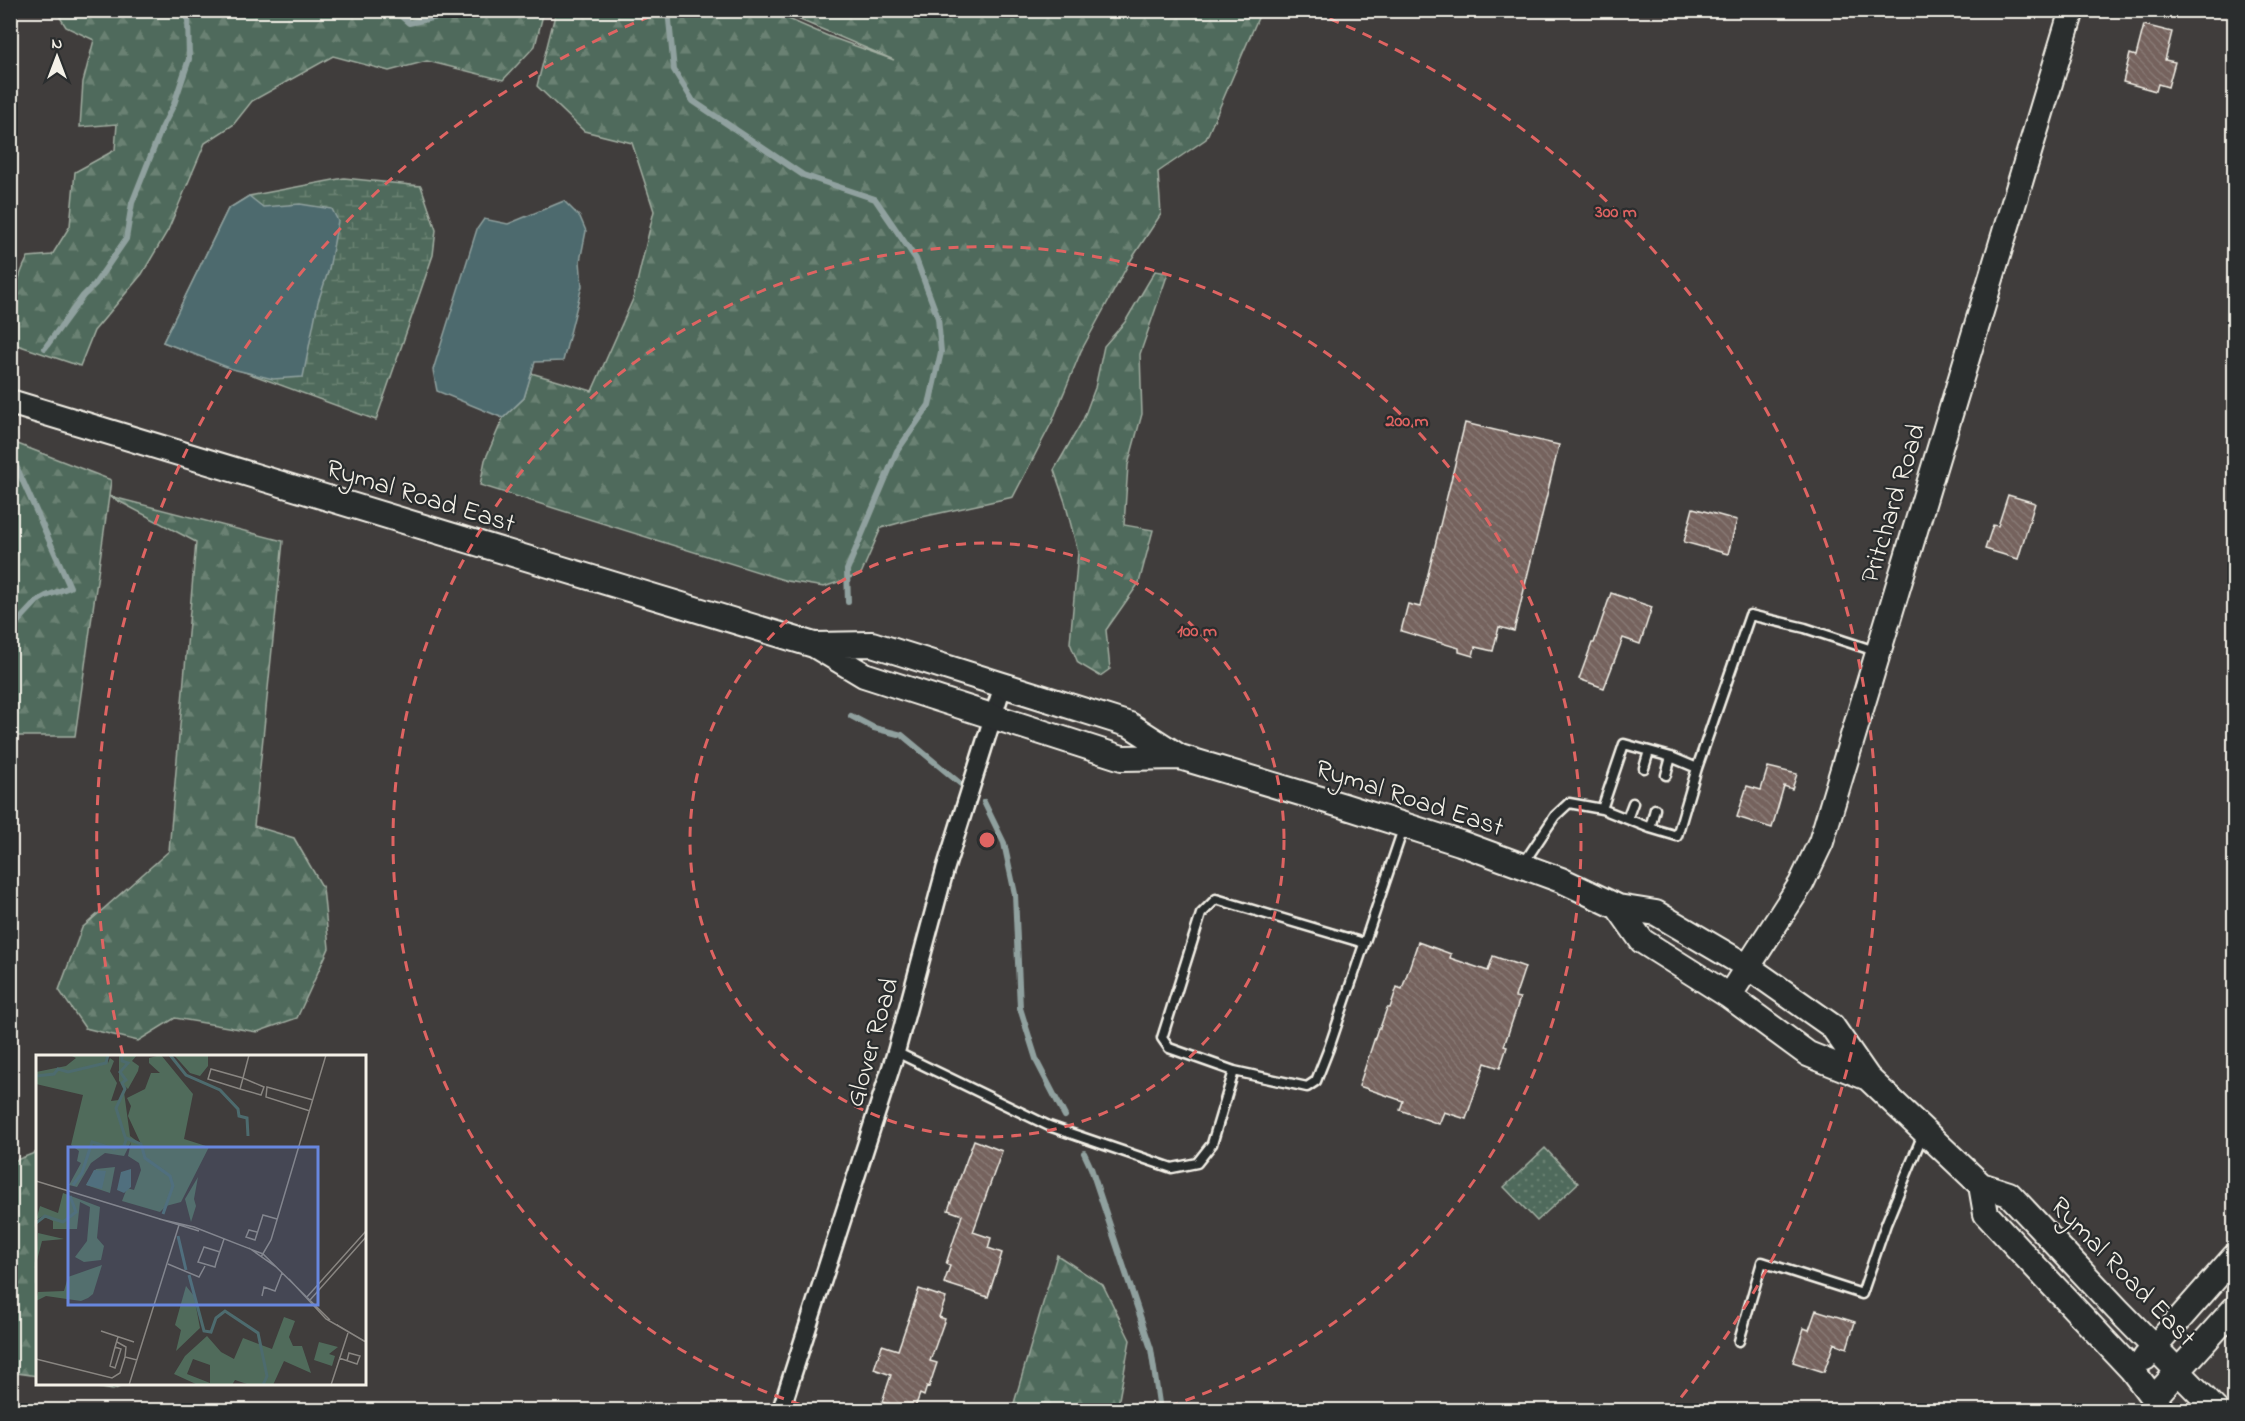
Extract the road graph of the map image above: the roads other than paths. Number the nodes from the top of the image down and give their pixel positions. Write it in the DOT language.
graph roads {
  1 [pos="2072,10"];
  2 [pos="10,402"];
  3 [pos="814,645"];
  4 [pos="1878,652"];
  5 [pos="1003,685"];
  6 [pos="994,717"];
  7 [pos="1649,751"];
  8 [pos="1180,757"];
  9 [pos="1671,757"];
  10 [pos="1644,768"];
  11 [pos="1697,768"];
  12 [pos="1666,775"];
  13 [pos="1633,803"];
  14 [pos="1602,809"];
  15 [pos="1655,809"];
  16 [pos="1627,819"];
  17 [pos="1404,826"];
  18 [pos="1650,828"];
  19 [pos="1522,866"];
  20 [pos="1618,907"];
  21 [pos="1364,943"];
  22 [pos="1748,967"];
  23 [pos="1729,996"];
  24 [pos="896,1052"];
  25 [pos="1234,1071"];
  26 [pos="1868,1078"];
  27 [pos="1925,1131"];
  28 [pos="1981,1185"];
  29 [pos="2235,1257"];
  30 [pos="2235,1309"];
  31 [pos="1739,1341"];
  32 [pos="2155,1348"];
  33 [pos="2132,1370"];
  34 [pos="2179,1371"];
  35 [pos="2158,1405"];
  36 [pos="781,1410"];
  37 [pos="2216,1410"];
  1 -- 4 [label="main road, Pritchard Road"];
  2 -- 3 [label="main road, Rymal Road East"];
  3 -- 5 [label="main road, Rymal Road East"];
  3 -- 6 [label="main road, Rymal Road East"];
  4 -- 11 [label="lane"];
  4 -- 22 [label="main road, Pritchard Road"];
  5 -- 6 [label="street, Glover Road"];
  5 -- 8 [label="main road, Rymal Road East"];
  6 -- 8 [label="main road, Rymal Road East"];
  6 -- 24 [label="street, Glover Road"];
  7 -- 9 [label="lane"];
  7 -- 10 [label="lane"];
  7 -- 14 [label="lane"];
  8 -- 17 [label="main road, Rymal Road East"];
  9 -- 11 [label="lane"];
  9 -- 12 [label="lane"];
  11 -- 18 [label="lane"];
  13 -- 16 [label="lane"];
  14 -- 16 [label="lane"];
  14 -- 19 [label="lane"];
  15 -- 18 [label="lane"];
  16 -- 18 [label="lane"];
  17 -- 19 [label="main road, Rymal Road East"];
  17 -- 21 [label="lane"];
  19 -- 20 [label="main road, Rymal Road East"];
  20 -- 22 [label="main road, Rymal Road East"];
  20 -- 23 [label="main road, Rymal Road East"];
  21 -- 25 [label="lane"];
  21 -- 25 [label="lane"];
  22 -- 23 [label="main road, Pritchard Road"];
  22 -- 26 [label="main road, Rymal Road East"];
  23 -- 26 [label="main road, Rymal Road East"];
  24 -- 25 [label="lane"];
  24 -- 36 [label="street, Glover Road"];
  26 -- 27 [label="main road, Rymal Road East"];
  27 -- 28 [label="main road, Rymal Road East"];
  27 -- 31 [label="lane"];
  28 -- 32 [label="main road, Rymal Road East"];
  28 -- 33 [label="main road"];
  29 -- 32 [label="main road"];
  30 -- 34 [label="main road"];
  32 -- 33 [label="main road"];
  32 -- 34 [label="main road, Rymal Road East"];
  33 -- 35 [label="main road"];
  34 -- 35 [label="main road"];
  34 -- 37 [label="main road, Rymal Road East"];
}
